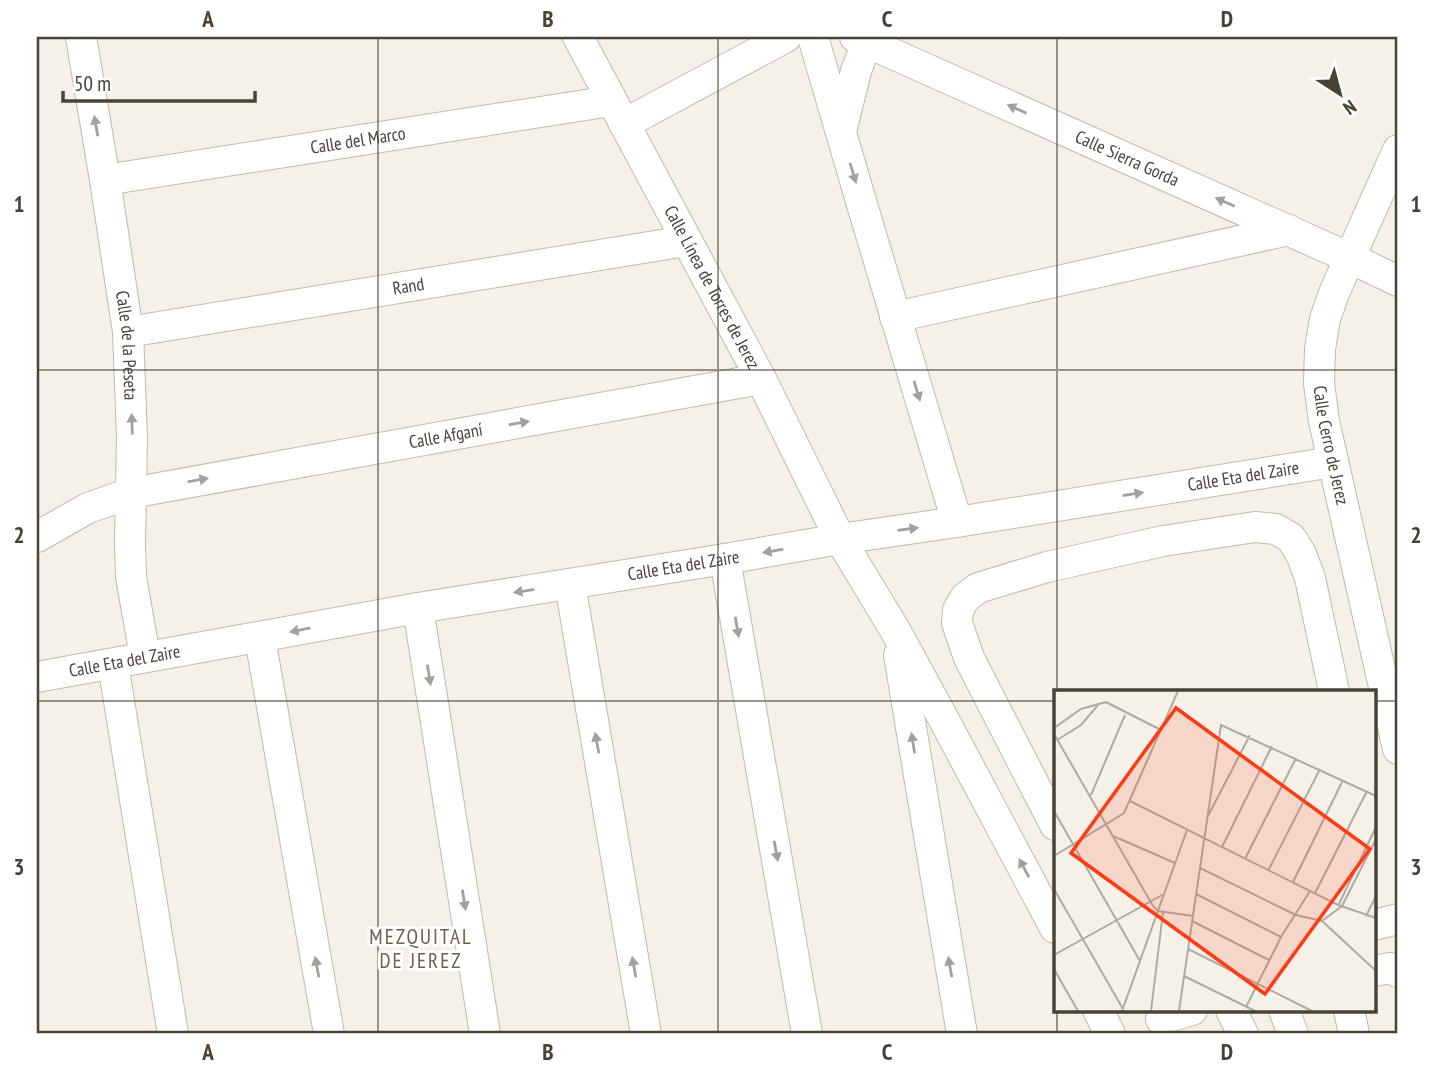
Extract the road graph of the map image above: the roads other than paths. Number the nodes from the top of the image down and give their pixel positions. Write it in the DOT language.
graph roads {
  1 [pos="81,37"];
  2 [pos="578,37"];
  3 [pos="813,37"];
  4 [pos="781,38"];
  5 [pos="864,38"];
  6 [pos="617,112"];
  7 [pos="841,131"];
  8 [pos="1398,150"];
  9 [pos="105,180"];
  10 [pos="1289,230"];
  11 [pos="686,241"];
  12 [pos="1350,257"];
  13 [pos="1398,281"];
  14 [pos="895,317"];
  15 [pos="128,332"];
  16 [pos="761,379"];
  17 [pos="1333,462"];
  18 [pos="131,492"];
  19 [pos="957,522"];
  20 [pos="37,537"];
  21 [pos="840,539"];
  22 [pos="725,559"];
  23 [pos="570,584"];
  24 [pos="418,608"];
  25 [pos="895,630"];
  26 [pos="260,638"];
  27 [pos="145,656"];
  28 [pos="113,664"];
  29 [pos="37,677"];
  30 [pos="1334,690"];
  31 [pos="1398,749"];
  32 [pos="1054,823"];
  33 [pos="1398,919"];
  34 [pos="1376,924"];
  35 [pos="1054,926"];
  36 [pos="1376,971"];
  37 [pos="1398,972"];
  38 [pos="1099,1012"];
  39 [pos="1187,1012"];
  40 [pos="1232,1012"];
  41 [pos="1285,1012"];
  42 [pos="1349,1012"];
  43 [pos="1162,1021"];
  44 [pos="173,1034"];
  45 [pos="329,1034"];
  46 [pos="485,1034"];
  47 [pos="646,1034"];
  48 [pos="807,1034"];
  49 [pos="962,1034"];
  50 [pos="1111,1034"];
  51 [pos="1243,1034"];
  52 [pos="1293,1034"];
  53 [pos="1354,1034"];
  9 -- 1 [label="street, Calle de la Peseta, one-way"];
  2 -- 6 [label="street, Calle Línea de Torres de Jerez"];
  3 -- 7 [label="street"];
  4 -- 6 [label="street"];
  5 -- 7 [label="street"];
  10 -- 5 [label="street, Calle Sierra Gorda, one-way"];
  6 -- 9 [label="street, Calle del Marco"];
  6 -- 11 [label="street, Calle Línea de Torres de Jerez"];
  7 -- 14 [label="street, one-way"];
  8 -- 12 [label="street, Calle Cerro de Jerez"];
  9 -- 15 [label="street, Calle de la Peseta"];
  10 -- 12 [label="street, Calle Sierra Gorda"];
  10 -- 14 [label="street"];
  11 -- 15 [label="street, Rand"];
  11 -- 16 [label="street, Calle Línea de Torres de Jerez"];
  12 -- 13 [label="street, Calle Sierra Gorda"];
  12 -- 17 [label="street, Calle Cerro de Jerez"];
  14 -- 19 [label="street, one-way"];
  18 -- 15 [label="street, Calle de la Peseta, one-way"];
  18 -- 16 [label="street, Calle Afganí, one-way"];
  16 -- 21 [label="street, Calle Línea de Torres de Jerez"];
  19 -- 17 [label="street, Calle Eta del Zaire, one-way"];
  17 -- 31 [label="street, Calle Cerro de Jerez"];
  18 -- 20 [label="street, Calle Afganí"];
  18 -- 27 [label="street, Calle de la Peseta"];
  21 -- 19 [label="street, Calle Eta del Zaire, one-way"];
  21 -- 22 [label="street, Calle Eta del Zaire, one-way"];
  21 -- 25 [label="street, Calle Línea de Torres de Jerez"];
  22 -- 23 [label="street, Calle Eta del Zaire"];
  22 -- 48 [label="street, one-way"];
  23 -- 24 [label="street, Calle Eta del Zaire, one-way"];
  47 -- 23 [label="street, one-way"];
  24 -- 26 [label="street, Calle Eta del Zaire, one-way"];
  24 -- 46 [label="street, one-way"];
  35 -- 25 [label="street, Calle Línea de Torres de Jerez, one-way"];
  49 -- 25 [label="street, one-way"];
  26 -- 27 [label="street, Calle Eta del Zaire"];
  45 -- 26 [label="street, one-way"];
  27 -- 28 [label="street, Calle Eta del Zaire"];
  28 -- 29 [label="street, Calle Eta del Zaire"];
  28 -- 44 [label="street"];
  30 -- 32 [label="street"];
  33 -- 34 [label="street"];
  36 -- 37 [label="street"];
  38 -- 50 [label="street"];
  39 -- 43 [label="street"];
  40 -- 51 [label="street"];
  41 -- 52 [label="street"];
  42 -- 53 [label="street"];
}
